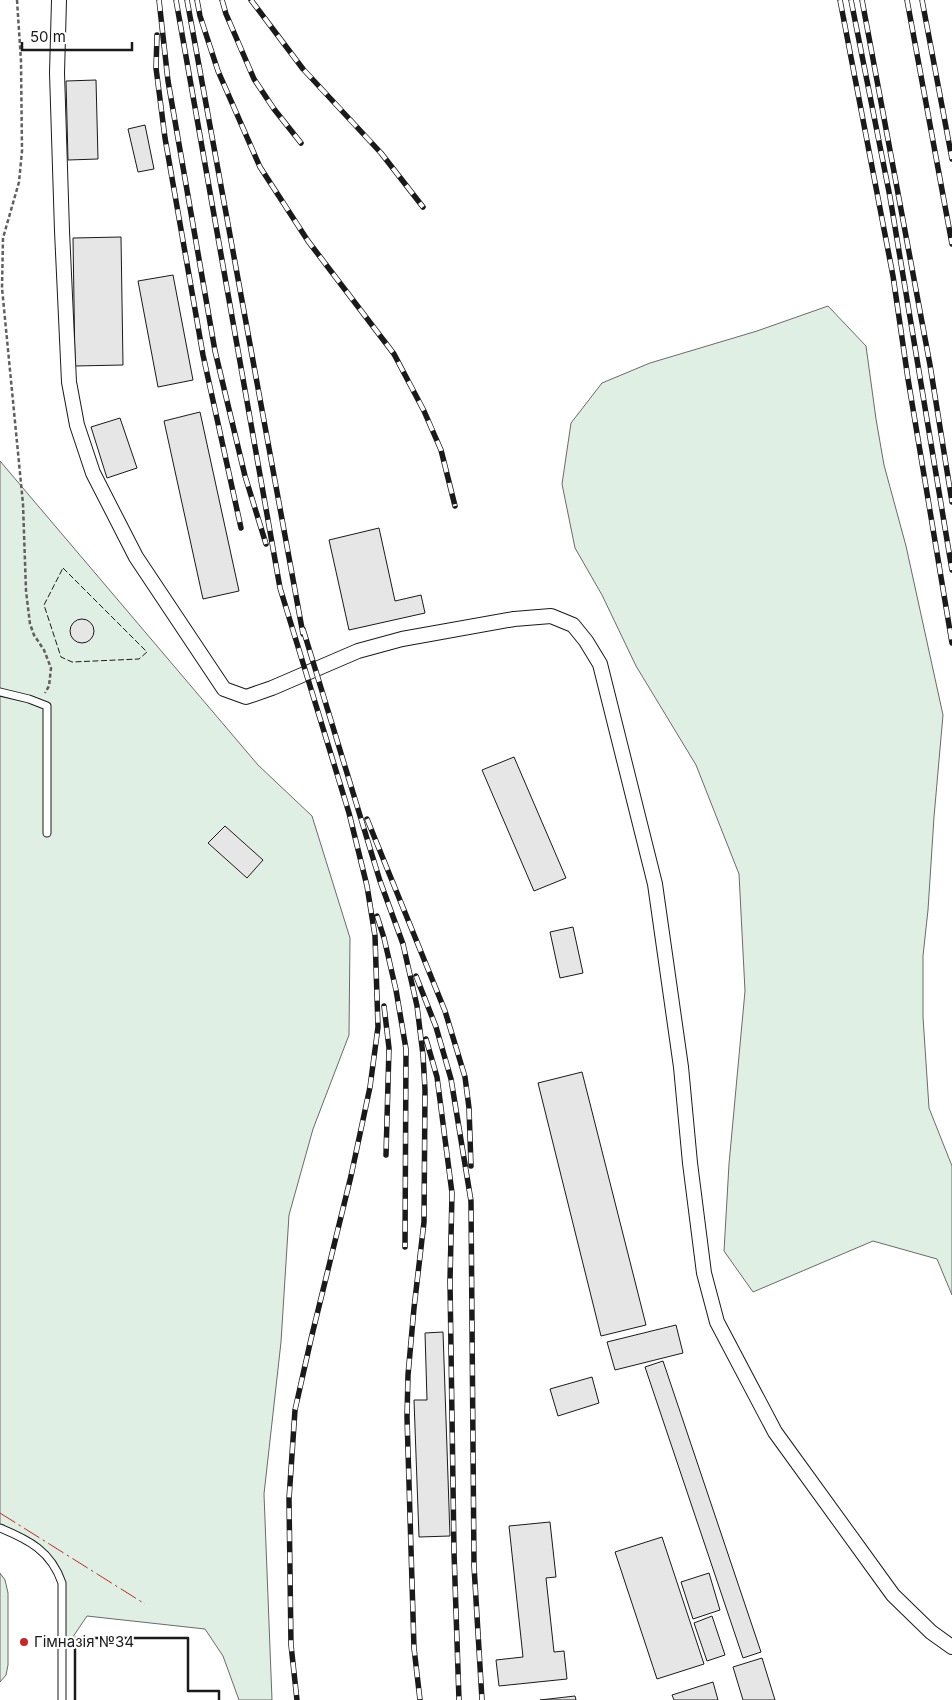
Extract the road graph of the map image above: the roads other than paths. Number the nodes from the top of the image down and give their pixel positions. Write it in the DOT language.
graph roads {
  1 [pos="60,0"];
  2 [pos="0,692"];
  3 [pos="47,833"];
  4 [pos="0,1528"];
  5 [pos="952,1647"];
  6 [pos="62,1700"];
  1 -- 5 [label="street"];
  2 -- 3 [label="lane"];
  4 -- 6 [label="lane"];
}
